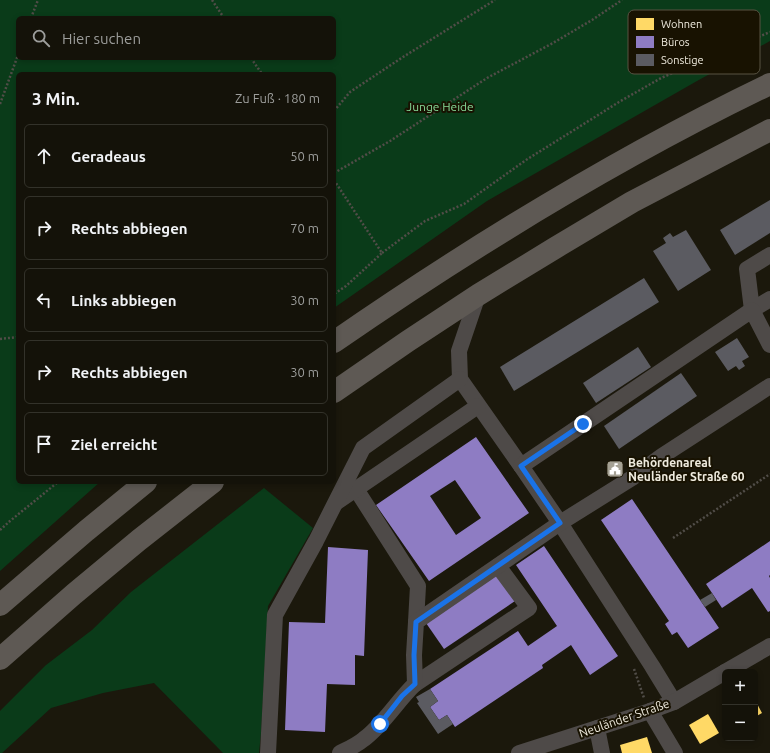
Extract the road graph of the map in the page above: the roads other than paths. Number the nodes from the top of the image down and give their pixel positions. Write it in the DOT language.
graph roads {
  1 [pos="770,84"];
  2 [pos="770,130"];
  3 [pos="770,255"];
  4 [pos="478,295"];
  5 [pos="770,299"];
  6 [pos="752,310"];
  7 [pos="336,341"];
  8 [pos="770,345"];
  9 [pos="460,379"];
  10 [pos="770,386"];
  11 [pos="336,391"];
  12 [pos="478,406"];
  13 [pos="521,466"];
  14 [pos="144,484"];
  15 [pos="210,484"];
  16 [pos="356,489"];
  17 [pos="336,503"];
  18 [pos="560,523"];
  19 [pos="498,566"];
  20 [pos="0,605"];
  21 [pos="416,622"];
  22 [pos="770,646"];
  23 [pos="0,659"];
  24 [pos="730,669"];
  25 [pos="722,674"];
  26 [pos="415,684"];
  27 [pos="674,702"];
  28 [pos="650,711"];
  29 [pos="597,728"];
  30 [pos="268,753"];
  31 [pos="340,753"];
  32 [pos="519,753"];
  33 [pos="602,753"];
  34 [pos="675,753"];
  1 -- 7 [label="highway"];
  2 -- 4 [label="highway"];
  3 -- 6 [label="street"];
  4 -- 9 [label="street"];
  4 -- 11 [label="highway"];
  5 -- 6 [label="street"];
  6 -- 8 [label="street"];
  6 -- 13 [label="street"];
  9 -- 12 [label="street"];
  9 -- 17 [label="street"];
  10 -- 18 [label="street"];
  12 -- 13 [label="street"];
  12 -- 16 [label="street"];
  13 -- 18 [label="street"];
  14 -- 20 [label="highway"];
  15 -- 23 [label="highway"];
  16 -- 17 [label="street"];
  16 -- 21 [label="street"];
  17 -- 30 [label="street"];
  18 -- 19 [label="street"];
  18 -- 27 [label="street"];
  19 -- 21 [label="street"];
  19 -- 26 [label="street"];
  21 -- 26 [label="street"];
  22 -- 24 [label="street, Neuländer Straße"];
  25 -- 27 [label="street, Neuländer Straße"];
  26 -- 31 [label="street"];
  27 -- 28 [label="street, Neuländer Straße"];
  28 -- 29 [label="street, Neuländer Straße"];
  28 -- 34 [label="street"];
  29 -- 32 [label="street, Neuländer Straße"];
  29 -- 33 [label="street"];
}
